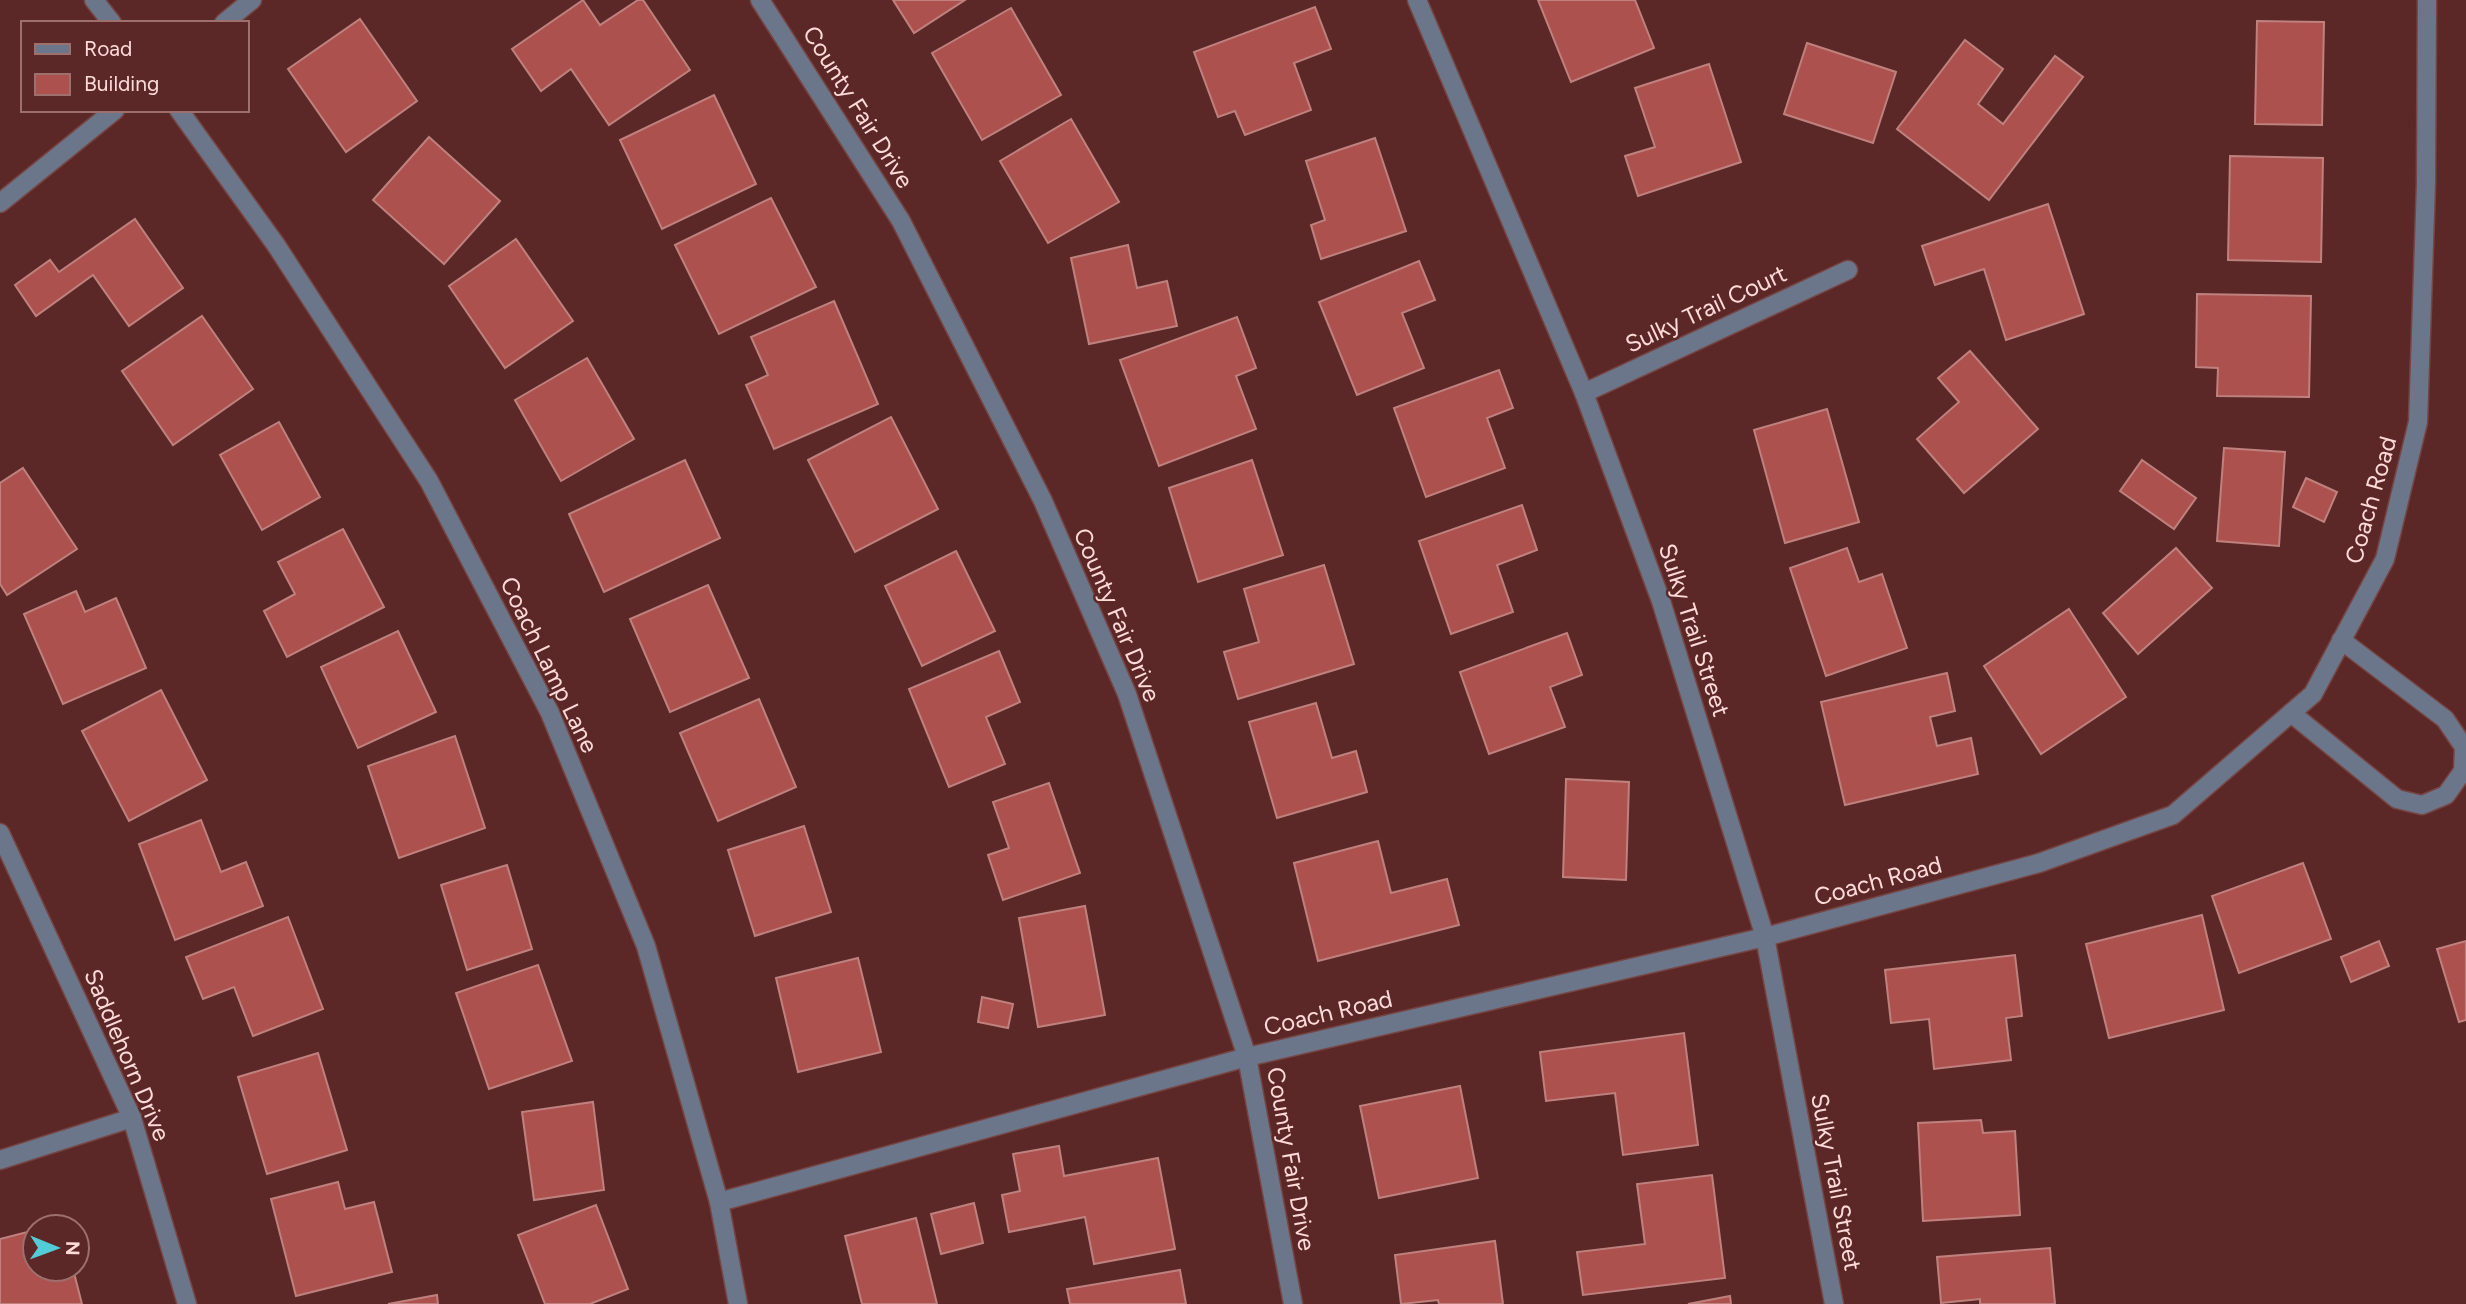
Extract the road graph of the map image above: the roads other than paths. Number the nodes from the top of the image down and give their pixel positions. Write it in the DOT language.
graph roads {
  1 [pos="94,0"];
  2 [pos="252,0"];
  3 [pos="760,0"];
  4 [pos="1417,0"];
  5 [pos="2427,0"];
  6 [pos="110,21"];
  7 [pos="226,21"];
  8 [pos="113,112"];
  9 [pos="180,112"];
  10 [pos="0,203"];
  11 [pos="1848,270"];
  12 [pos="1584,393"];
  13 [pos="2341,640"];
  14 [pos="2291,713"];
  15 [pos="0,833"];
  16 [pos="1765,937"];
  17 [pos="1247,1057"];
  18 [pos="132,1118"];
  19 [pos="0,1160"];
  20 [pos="719,1202"];
  21 [pos="187,1304"];
  22 [pos="738,1304"];
  23 [pos="1293,1304"];
  24 [pos="1834,1304"];
  1 -- 6 [label="street"];
  2 -- 7 [label="street"];
  3 -- 17 [label="street, County Fair Drive"];
  4 -- 12 [label="street, Sulky Trail Street"];
  5 -- 13 [label="street, Coach Road"];
  8 -- 10 [label="street"];
  9 -- 20 [label="street, Coach Lamp Lane"];
  11 -- 12 [label="street, Sulky Trail Court"];
  12 -- 16 [label="street, Sulky Trail Street"];
  13 -- 14 [label="street, Coach Road"];
  13 -- 14 [label="street"];
  14 -- 16 [label="street, Coach Road"];
  15 -- 18 [label="street, Saddlehorn Drive"];
  16 -- 17 [label="street, Coach Road"];
  16 -- 24 [label="street, Sulky Trail Street"];
  17 -- 20 [label="street, Coach Road"];
  17 -- 23 [label="street, County Fair Drive"];
  18 -- 19 [label="street"];
  18 -- 21 [label="street, Saddlehorn Drive"];
  20 -- 22 [label="street, Coach Lamp Lane"];
}
